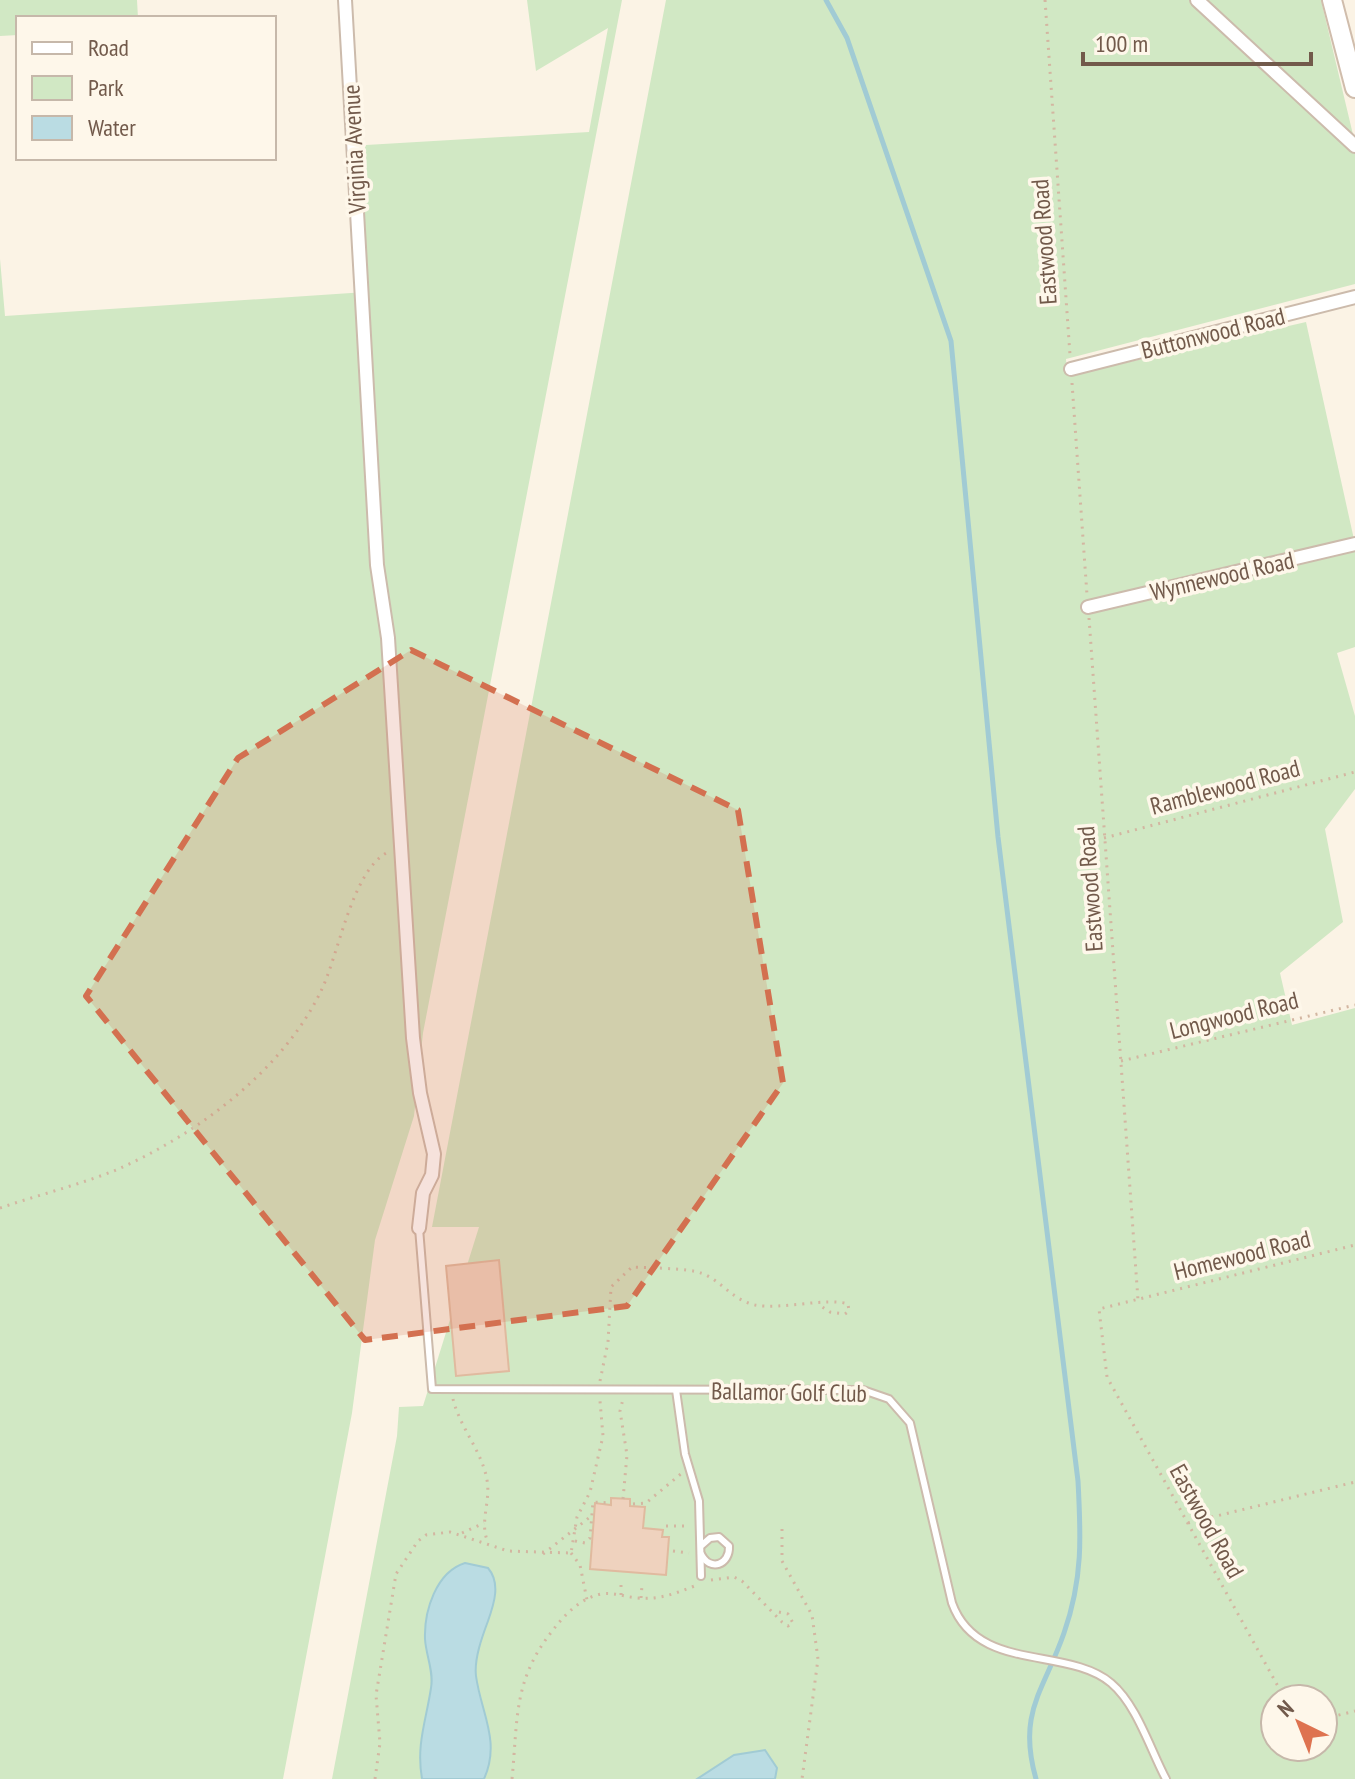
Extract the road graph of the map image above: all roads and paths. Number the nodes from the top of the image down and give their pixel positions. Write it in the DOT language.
graph roads {
  1 [pos="345,0"];
  2 [pos="1045,0"];
  3 [pos="1197,0"];
  4 [pos="1332,0"];
  5 [pos="1355,88"];
  6 [pos="1355,146"];
  7 [pos="1355,297"];
  8 [pos="1071,369"];
  9 [pos="1355,544"];
  10 [pos="1088,607"];
  11 [pos="1355,772"];
  12 [pos="1104,838"];
  13 [pos="400,846"];
  14 [pos="1355,1005"];
  15 [pos="1121,1061"];
  16 [pos="0,1208"];
  17 [pos="419,1228"];
  18 [pos="1355,1245"];
  19 [pos="1138,1300"];
  20 [pos="819,1305"];
  21 [pos="451,1390"];
  22 [pos="598,1390"];
  23 [pos="630,1390"];
  24 [pos="676,1390"];
  25 [pos="690,1470"];
  26 [pos="1355,1482"];
  27 [pos="623,1499"];
  28 [pos="611,1503"];
  29 [pos="633,1504"];
  30 [pos="581,1508"];
  31 [pos="593,1509"];
  32 [pos="592,1516"];
  33 [pos="484,1523"];
  34 [pos="1188,1523"];
  35 [pos="576,1525"];
  36 [pos="666,1526"];
  37 [pos="700,1527"];
  38 [pos="782,1529"];
  39 [pos="462,1534"];
  40 [pos="575,1541"];
  41 [pos="488,1542"];
  42 [pos="673,1551"];
  43 [pos="701,1551"];
  44 [pos="571,1553"];
  45 [pos="543,1554"];
  46 [pos="701,1576"];
  47 [pos="621,1584"];
  48 [pos="642,1585"];
  49 [pos="621,1595"];
  50 [pos="641,1598"];
  51 [pos="587,1600"];
  52 [pos="774,1611"];
  53 [pos="1276,1683"];
  54 [pos="375,1779"];
  55 [pos="512,1779"];
  56 [pos="802,1779"];
  57 [pos="1166,1779"];
  1 -- 13 [label="street, Virginia Avenue"];
  2 -- 8 [label="path, Eastwood Road"];
  3 -- 6 [label="street"];
  4 -- 5 [label="main road"];
  7 -- 8 [label="street, Buttonwood Road"];
  8 -- 10 [label="path, Eastwood Road"];
  9 -- 10 [label="street, Wynnewood Road"];
  10 -- 12 [label="path, Eastwood Road"];
  11 -- 12 [label="path, Ramblewood Road"];
  12 -- 15 [label="path, Eastwood Road"];
  13 -- 16 [label="path"];
  13 -- 17 [label="street, Virginia Avenue"];
  14 -- 15 [label="path, Longwood Road"];
  15 -- 19 [label="path, Eastwood Road"];
  17 -- 21 [label="lane"];
  18 -- 19 [label="path, Homewood Road"];
  19 -- 34 [label="path, Eastwood Road"];
  20 -- 20 [label="path"];
  20 -- 22 [label="path"];
  21 -- 22 [label="lane, Ballamor Golf Club"];
  21 -- 33 [label="path"];
  22 -- 23 [label="lane, Ballamor Golf Club"];
  22 -- 30 [label="path"];
  23 -- 24 [label="lane, Ballamor Golf Club"];
  23 -- 27 [label="path"];
  24 -- 25 [label="lane"];
  24 -- 57 [label="lane, Ballamor Golf Club"];
  25 -- 29 [label="path"];
  25 -- 37 [label="lane"];
  26 -- 34 [label="path"];
  28 -- 31 [label="path"];
  30 -- 31 [label="path"];
  30 -- 35 [label="path"];
  31 -- 32 [label="path"];
  32 -- 35 [label="path"];
  32 -- 40 [label="path"];
  33 -- 39 [label="path"];
  33 -- 41 [label="path"];
  34 -- 53 [label="path, Eastwood Road"];
  35 -- 40 [label="path"];
  35 -- 45 [label="path"];
  36 -- 37 [label="path"];
  37 -- 43 [label="lane"];
  38 -- 56 [label="path"];
  39 -- 41 [label="path"];
  39 -- 54 [label="path"];
  40 -- 44 [label="path"];
  41 -- 45 [label="path"];
  42 -- 43 [label="path"];
  43 -- 43 [label="lane"];
  43 -- 46 [label="lane"];
  44 -- 45 [label="path"];
  44 -- 51 [label="path"];
  47 -- 49 [label="path"];
  48 -- 50 [label="path"];
  49 -- 50 [label="path"];
  49 -- 51 [label="path"];
  50 -- 52 [label="path"];
  51 -- 55 [label="path"];
  52 -- 52 [label="path"];
}
